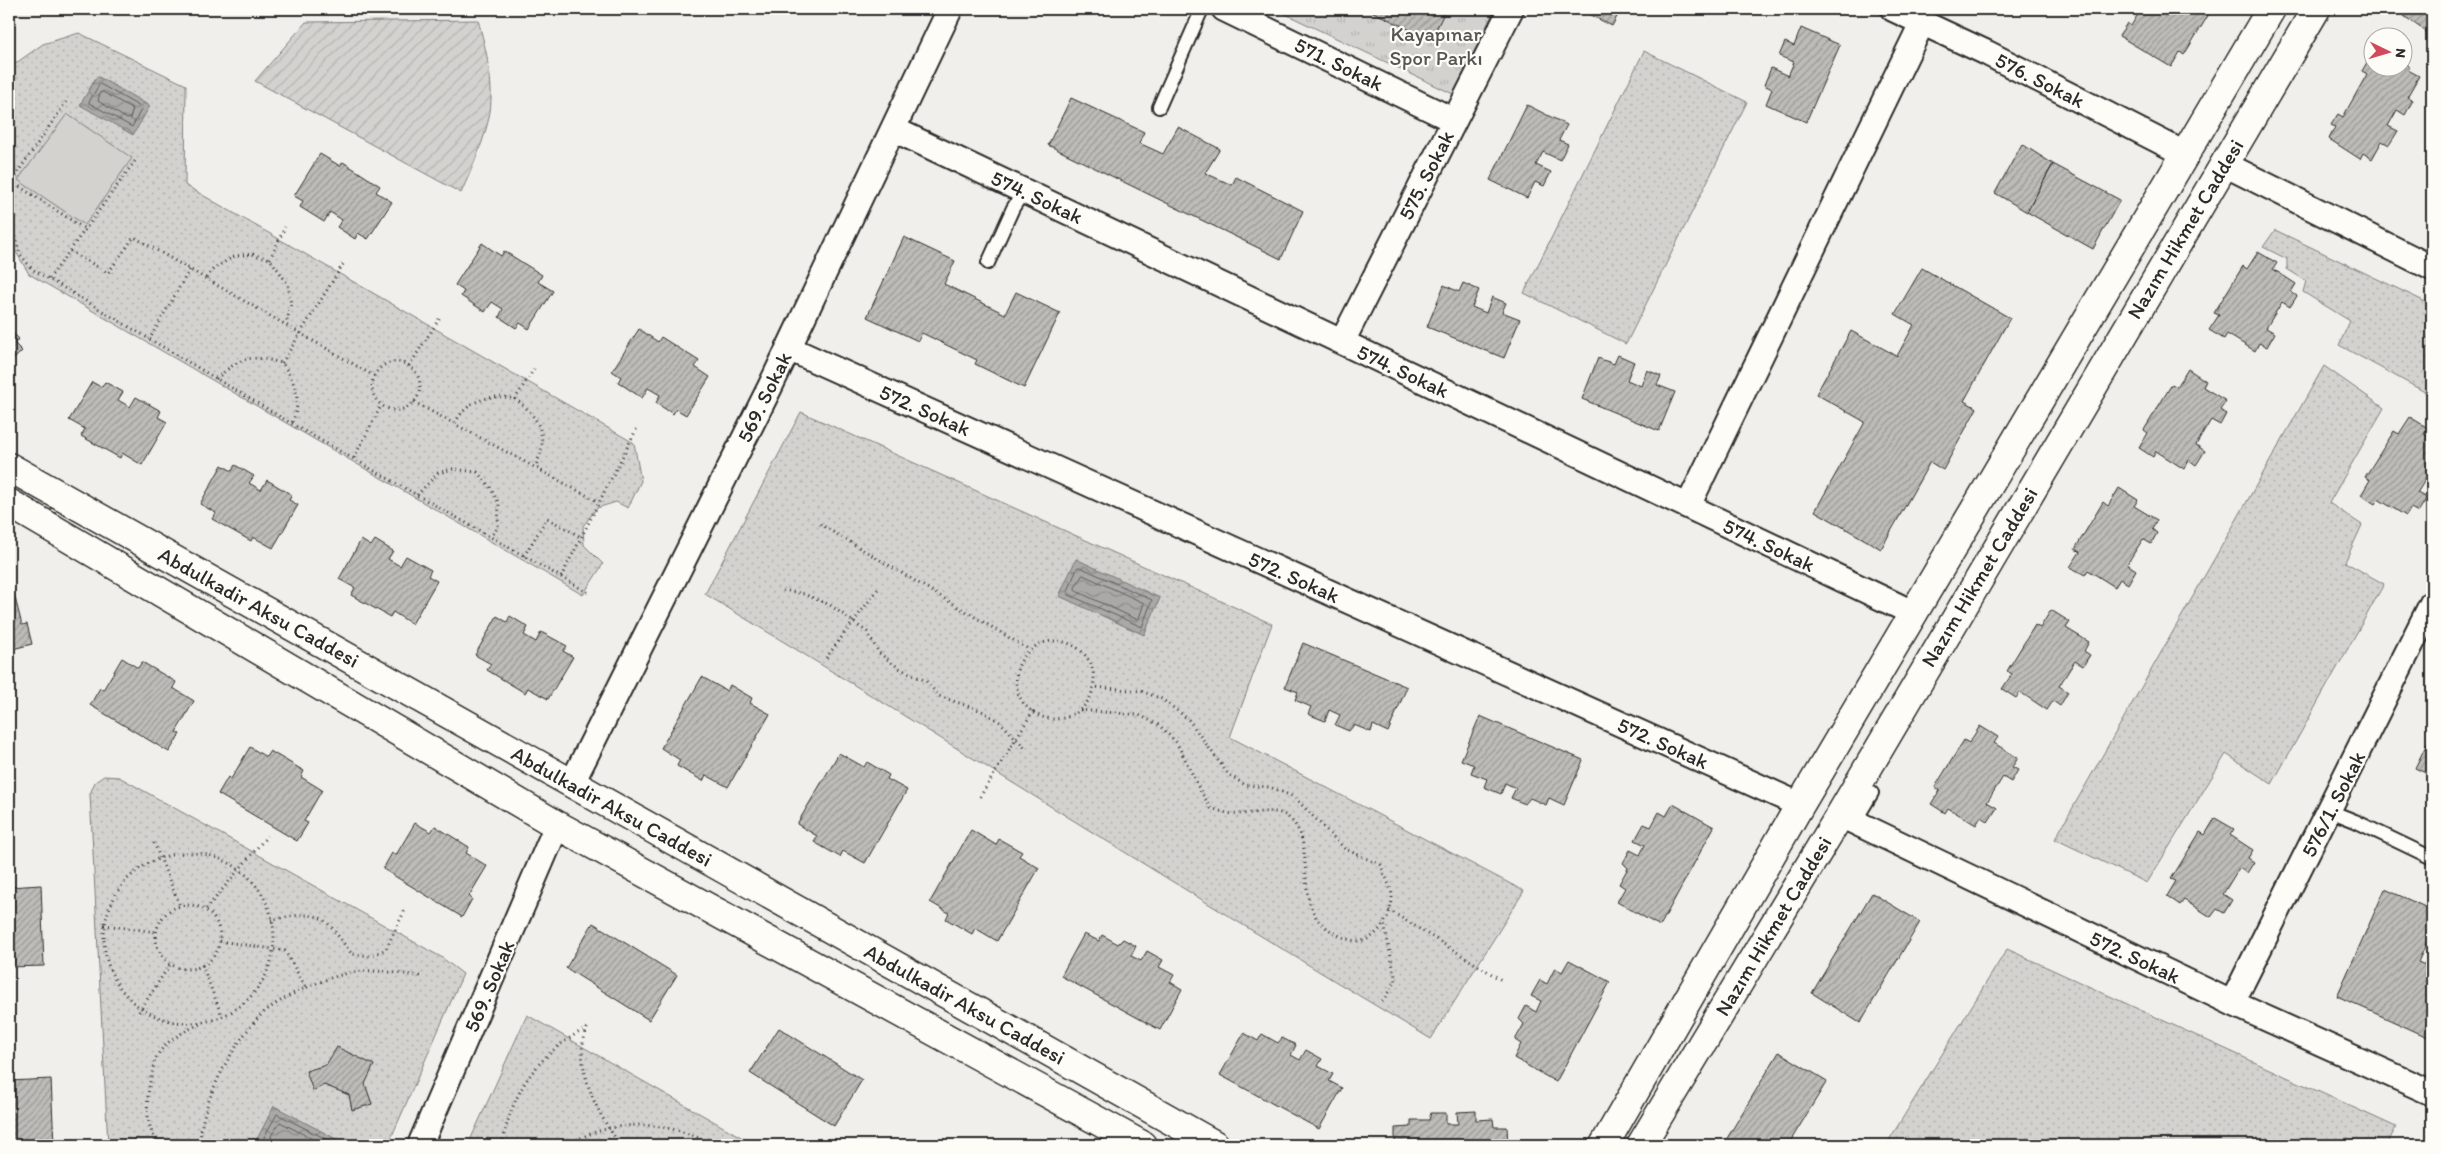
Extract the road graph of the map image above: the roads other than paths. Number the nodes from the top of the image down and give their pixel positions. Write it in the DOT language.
graph roads {
  1 [pos="950,9"];
  2 [pos="1202,9"];
  3 [pos="1224,9"];
  4 [pos="1511,9"];
  5 [pos="1892,9"];
  6 [pos="2271,9"];
  7 [pos="2316,9"];
  8 [pos="1922,23"];
  9 [pos="1159,108"];
  10 [pos="1453,120"];
  11 [pos="893,129"];
  12 [pos="2185,154"];
  13 [pos="2224,164"];
  14 [pos="1024,191"];
  15 [pos="988,263"];
  16 [pos="2432,268"];
  17 [pos="1342,342"];
  18 [pos="788,348"];
  19 [pos="9,467"];
  20 [pos="9,503"];
  21 [pos="1688,506"];
  22 [pos="1913,613"];
  23 [pos="2430,614"];
  24 [pos="572,783"];
  25 [pos="1872,794"];
  26 [pos="1800,805"];
  27 [pos="2330,811"];
  28 [pos="1847,819"];
  29 [pos="557,825"];
  30 [pos="2432,858"];
  31 [pos="2232,1003"];
  32 [pos="2432,1093"];
  33 [pos="420,1145"];
  34 [pos="1142,1145"];
  35 [pos="1215,1145"];
  36 [pos="1604,1145"];
  37 [pos="1641,1145"];
  1 -- 11 [label="street, 569. Sokak"];
  2 -- 9 [label="lane"];
  3 -- 10 [label="street, 571. Sokak"];
  4 -- 10 [label="street, 575. Sokak"];
  5 -- 8 [label="street, 576. Sokak"];
  6 -- 12 [label="main road, Nazım Hikmet Caddesi"];
  7 -- 13 [label="main road, Nazım Hikmet Caddesi"];
  8 -- 12 [label="street, 576. Sokak"];
  8 -- 21 [label="street"];
  10 -- 17 [label="street, 575. Sokak"];
  11 -- 14 [label="street, 574. Sokak"];
  11 -- 18 [label="street, 569. Sokak"];
  12 -- 22 [label="main road, Nazım Hikmet Caddesi"];
  13 -- 16 [label="street"];
  13 -- 28 [label="main road, Nazım Hikmet Caddesi"];
  14 -- 15 [label="lane"];
  14 -- 17 [label="street, 574. Sokak"];
  17 -- 21 [label="street, 574. Sokak"];
  18 -- 24 [label="street, 569. Sokak"];
  18 -- 26 [label="street, 572. Sokak"];
  19 -- 24 [label="main road, Abdulkadir Aksu Caddesi"];
  20 -- 29 [label="main road, Abdulkadir Aksu Caddesi"];
  21 -- 22 [label="street, 574. Sokak"];
  22 -- 26 [label="main road, Nazım Hikmet Caddesi"];
  23 -- 27 [label="street, 576/1. Sokak"];
  24 -- 35 [label="main road, Abdulkadir Aksu Caddesi"];
  25 -- 28 [label="lane"];
  26 -- 36 [label="main road, Nazım Hikmet Caddesi"];
  27 -- 30 [label="lane"];
  27 -- 31 [label="street, 576/1. Sokak"];
  28 -- 31 [label="street, 572. Sokak"];
  28 -- 37 [label="main road, Nazım Hikmet Caddesi"];
  29 -- 33 [label="street, 569. Sokak"];
  29 -- 34 [label="main road, Abdulkadir Aksu Caddesi"];
  31 -- 32 [label="street, 572. Sokak"];
}
